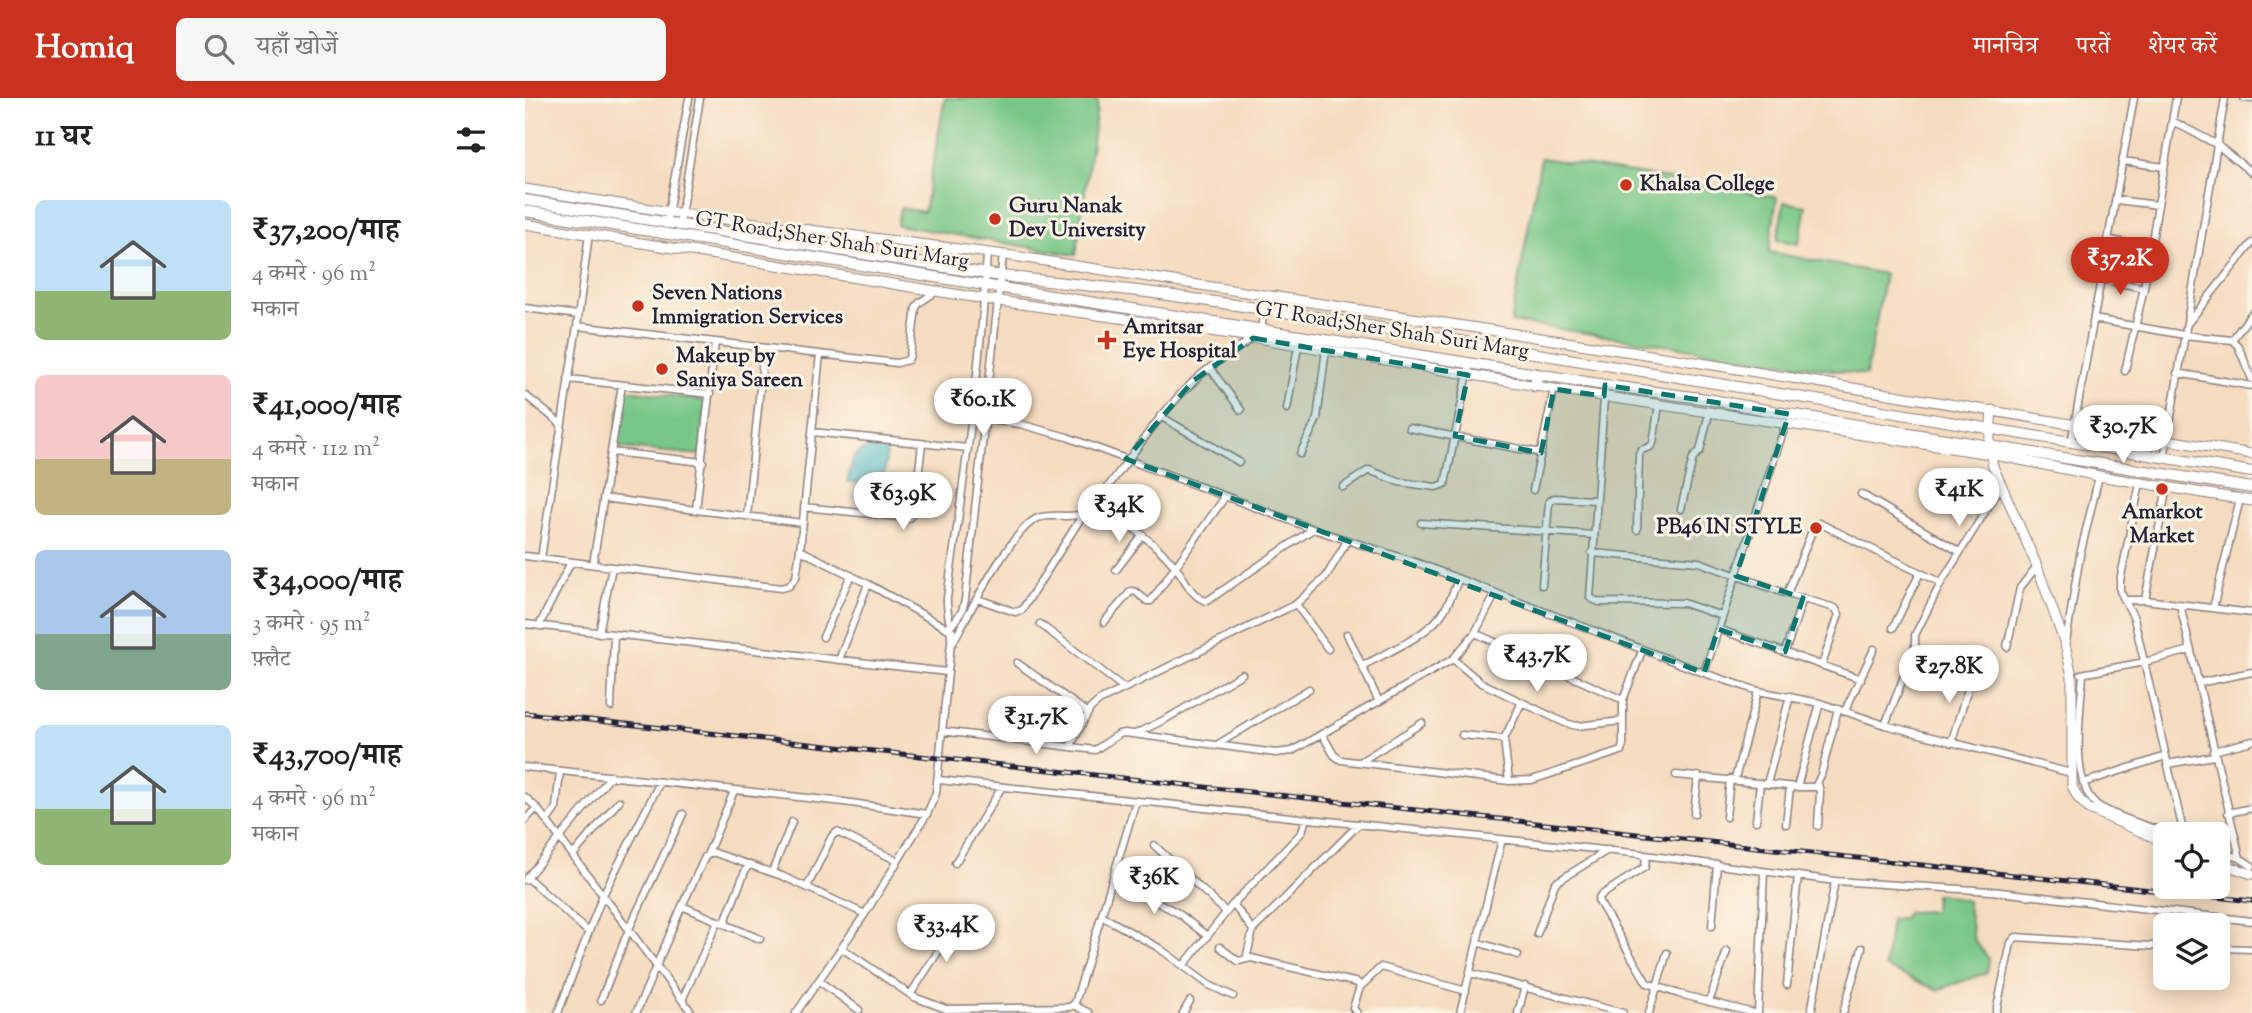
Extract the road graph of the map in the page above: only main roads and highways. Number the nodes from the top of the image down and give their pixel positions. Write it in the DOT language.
graph roads {
  1 [pos="525,188"];
  2 [pos="525,200"];
  3 [pos="525,211"];
  4 [pos="668,217"];
  5 [pos="525,224"];
  6 [pos="1275,297"];
  7 [pos="1268,310"];
  8 [pos="1326,345"];
  9 [pos="1537,374"];
  10 [pos="1535,386"];
  11 [pos="1992,410"];
  12 [pos="1787,419"];
  13 [pos="1990,430"];
  14 [pos="1989,451"];
  15 [pos="2252,454"];
  16 [pos="2252,472"];
  17 [pos="2252,488"];
  18 [pos="2252,501"];
  19 [pos="2153,837"];
  20 [pos="2230,866"];
  21 [pos="2252,874"];
  1 -- 4 [label="main road"];
  2 -- 4 [label="main road, GT Road;Sher Shah Suri Marg"];
  3 -- 8 [label="main road, GT Road;Sher Shah Suri Marg"];
  4 -- 6 [label="main road"];
  4 -- 7 [label="main road, GT Road;Sher Shah Suri Marg"];
  5 -- 8 [label="main road"];
  6 -- 7 [label="highway"];
  6 -- 11 [label="main road"];
  7 -- 13 [label="main road, GT Road;Sher Shah Suri Marg"];
  8 -- 9 [label="main road, GT Road;Sher Shah Suri Marg"];
  8 -- 10 [label="main road"];
  9 -- 10 [label="highway"];
  9 -- 12 [label="main road, GT Road;Sher Shah Suri Marg"];
  10 -- 12 [label="main road"];
  11 -- 13 [label="main road"];
  11 -- 15 [label="main road"];
  12 -- 14 [label="main road, GT Road;Sher Shah Suri Marg"];
  13 -- 14 [label="main road"];
  13 -- 16 [label="main road, GT Road;Sher Shah Suri Marg"];
  14 -- 17 [label="main road, GT Road;Sher Shah Suri Marg"];
  14 -- 18 [label="main road"];
  14 -- 19 [label="main road"];
  20 -- 21 [label="main road"];
}
